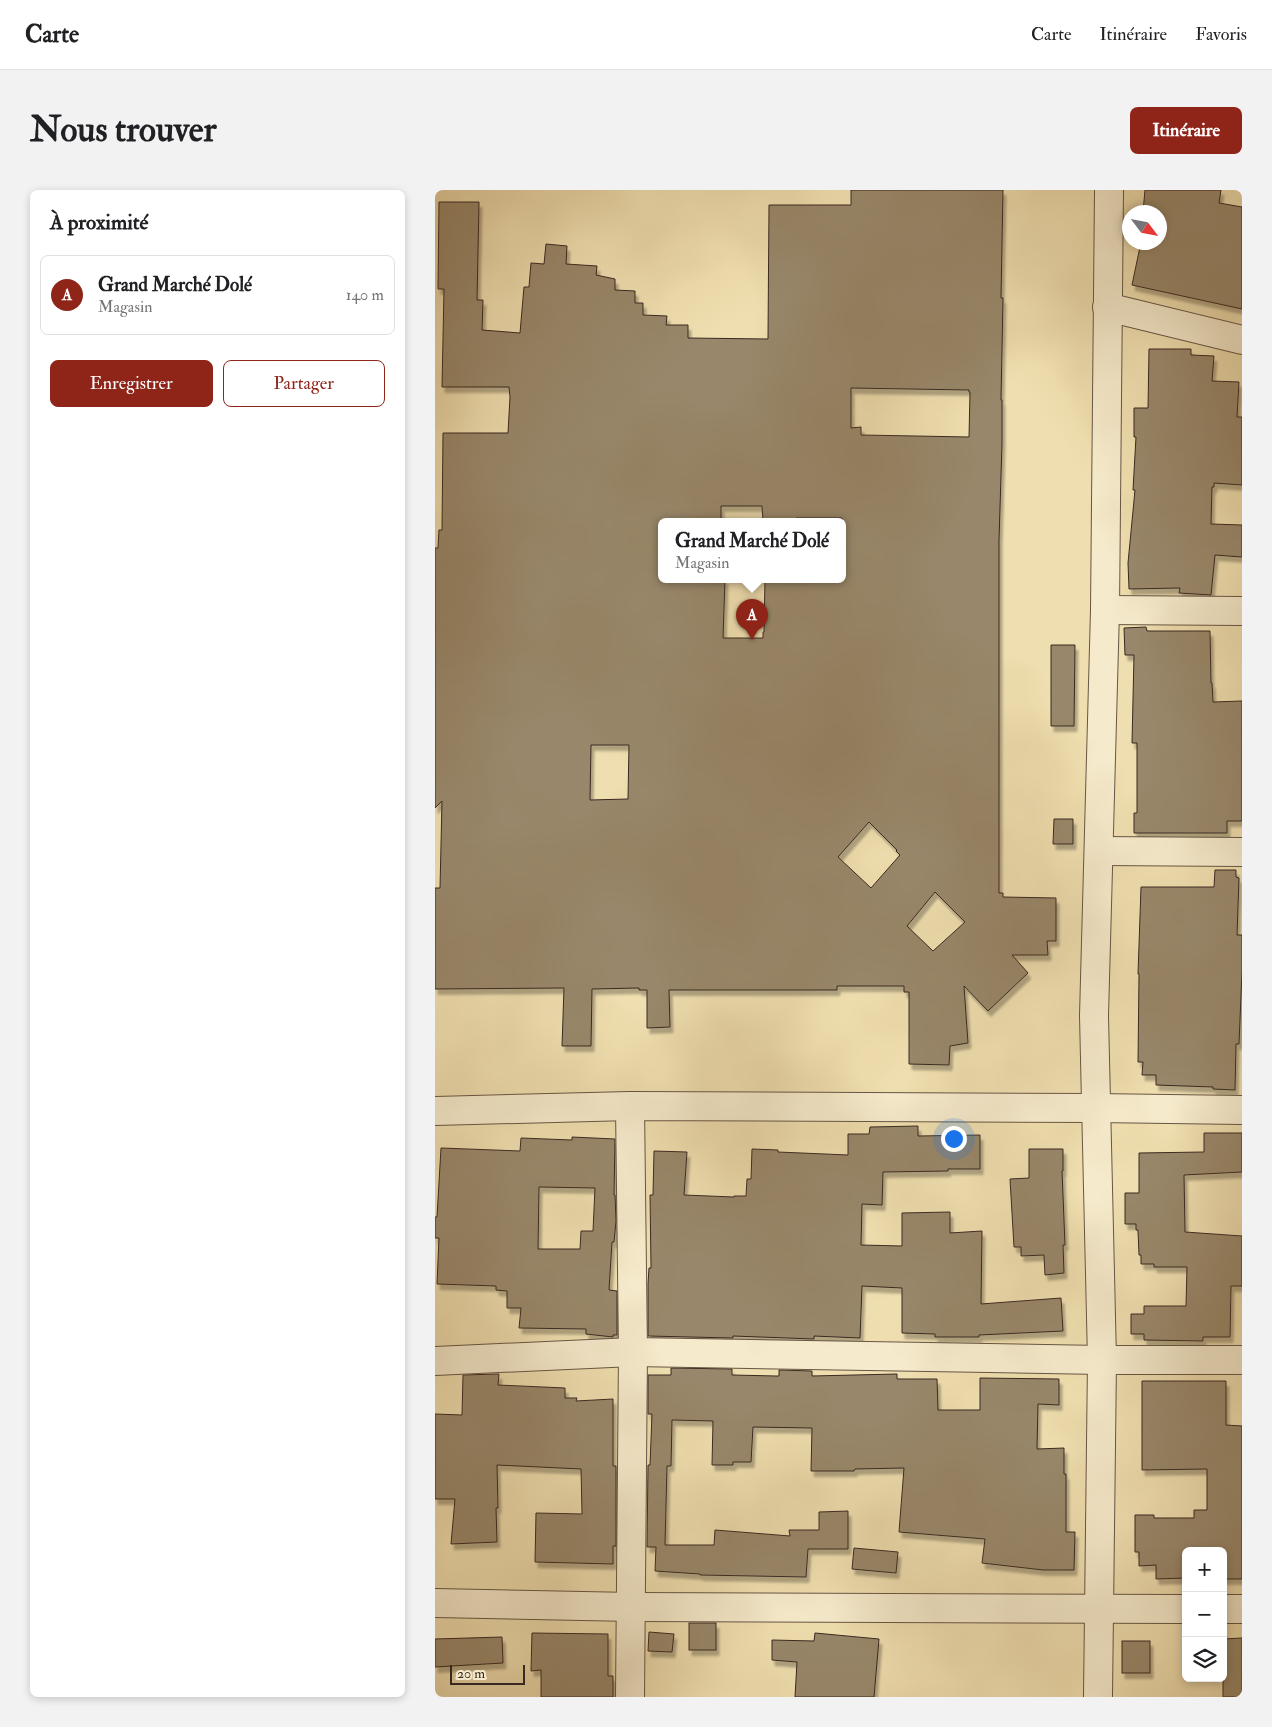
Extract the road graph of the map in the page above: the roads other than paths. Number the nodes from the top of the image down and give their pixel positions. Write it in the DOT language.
graph roads {
  1 [pos="1109,190"];
  2 [pos="1107,308"];
  3 [pos="1242,340"];
  4 [pos="1105,610"];
  5 [pos="1242,611"];
  6 [pos="1099,851"];
  7 [pos="1242,852"];
  8 [pos="630,1106"];
  9 [pos="1095,1108"];
  10 [pos="1242,1110"];
  11 [pos="435,1111"];
  12 [pos="633,1352"];
  13 [pos="1102,1360"];
  14 [pos="1242,1360"];
  15 [pos="435,1361"];
  16 [pos="435,1603"];
  17 [pos="632,1607"];
  18 [pos="1099,1609"];
  19 [pos="1182,1609"];
  20 [pos="1227,1609"];
  21 [pos="1242,1609"];
  22 [pos="630,1697"];
  23 [pos="1098,1697"];
  1 -- 2 [label="street"];
  2 -- 3 [label="street"];
  2 -- 4 [label="street"];
  4 -- 5 [label="street"];
  4 -- 6 [label="street"];
  6 -- 7 [label="street"];
  6 -- 9 [label="street"];
  8 -- 9 [label="street"];
  8 -- 11 [label="street"];
  8 -- 12 [label="street"];
  9 -- 10 [label="street"];
  9 -- 13 [label="street"];
  12 -- 13 [label="street"];
  12 -- 15 [label="street"];
  12 -- 17 [label="street"];
  13 -- 14 [label="street"];
  13 -- 18 [label="street"];
  16 -- 17 [label="street"];
  17 -- 18 [label="street"];
  17 -- 22 [label="street"];
  18 -- 19 [label="street"];
  18 -- 23 [label="street"];
  20 -- 21 [label="street"];
}
